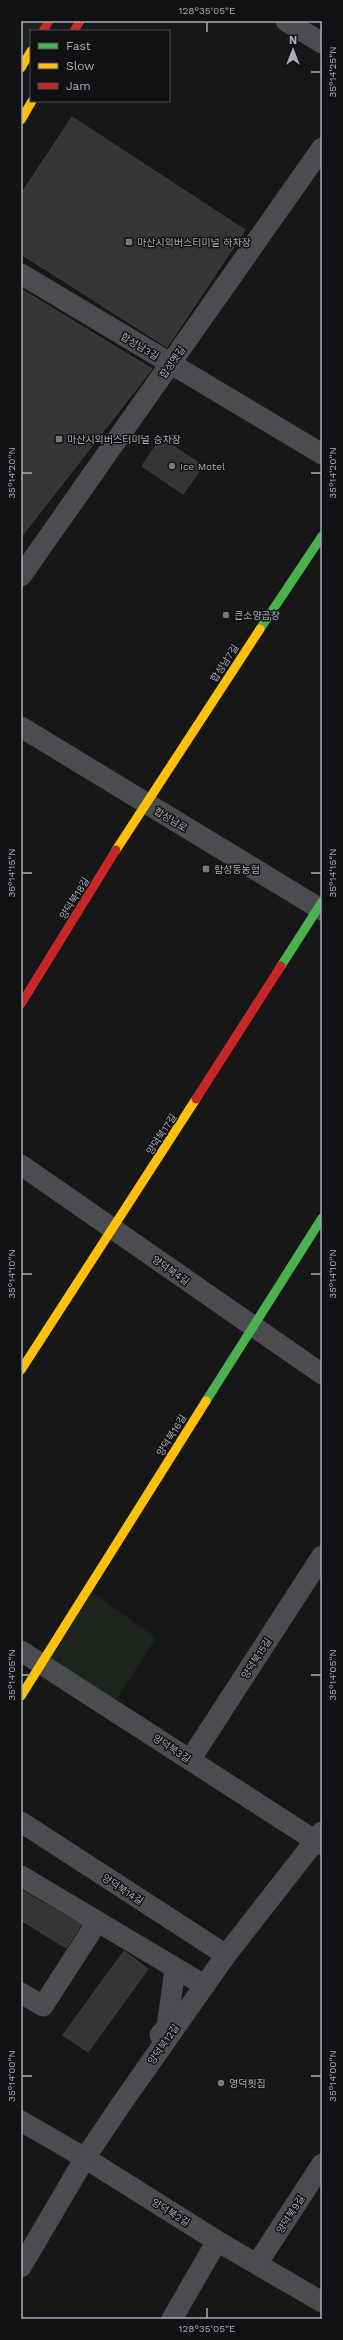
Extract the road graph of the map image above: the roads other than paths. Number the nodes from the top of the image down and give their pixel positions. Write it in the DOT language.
graph roads {
  1 [pos="49,21"];
  2 [pos="80,21"];
  3 [pos="286,21"];
  4 [pos="44,30"];
  5 [pos="75,30"];
  6 [pos="322,43"];
  7 [pos="30,53"];
  8 [pos="21,68"];
  9 [pos="31,102"];
  10 [pos="21,120"];
  11 [pos="322,148"];
  12 [pos="21,274"];
  13 [pos="170,364"];
  14 [pos="322,454"];
  15 [pos="322,536"];
  16 [pos="21,576"];
  17 [pos="21,727"];
  18 [pos="145,803"];
  19 [pos="321,907"];
  20 [pos="21,1004"];
  21 [pos="21,1165"];
  22 [pos="322,1218"];
  23 [pos="113,1229"];
  24 [pos="252,1327"];
  25 [pos="21,1370"];
  26 [pos="322,1374"];
  27 [pos="322,1556"];
  28 [pos="21,1651"];
  29 [pos="40,1664"];
  30 [pos="21,1696"];
  31 [pos="190,1760"];
  32 [pos="21,1822"];
  33 [pos="320,1839"];
  34 [pos="21,1876"];
  35 [pos="97,1922"];
  36 [pos="226,1955"];
  37 [pos="175,1969"];
  38 [pos="204,1985"];
  39 [pos="21,1993"];
  40 [pos="122,2084"];
  41 [pos="21,2121"];
  42 [pos="85,2158"];
  43 [pos="322,2164"];
  44 [pos="217,2241"];
  45 [pos="258,2264"];
  46 [pos="21,2267"];
  47 [pos="322,2302"];
  48 [pos="172,2319"];
  1 -- 4 [label="street"];
  2 -- 5 [label="street"];
  3 -- 6 [label="street"];
  7 -- 8 [label="street"];
  9 -- 10 [label="street"];
  11 -- 13 [label="street, 합성옛길"];
  12 -- 13 [label="street, 합성남3길"];
  13 -- 14 [label="street, 합성남3길"];
  13 -- 16 [label="street, 합성옛길"];
  15 -- 18 [label="street, 합성남7길"];
  17 -- 18 [label="street, 합성남로"];
  18 -- 19 [label="street, 합성남로"];
  18 -- 20 [label="street, 양덕북18길"];
  19 -- 23 [label="street, 양덕북17길"];
  21 -- 23 [label="street, 양덕북4길"];
  22 -- 24 [label="street, 양덕북16길"];
  23 -- 24 [label="street, 양덕북4길"];
  23 -- 25 [label="street, 양덕북17길"];
  24 -- 26 [label="street, 양덕북4길"];
  24 -- 29 [label="street, 양덕북16길"];
  27 -- 31 [label="street, 양덕북15길"];
  28 -- 29 [label="street, 양덕북3길"];
  29 -- 30 [label="street, 양덕북16길"];
  29 -- 31 [label="street, 양덕북3길"];
  31 -- 33 [label="street, 양덕북3길"];
  32 -- 36 [label="street, 양덕북14길"];
  33 -- 36 [label="street, 양덕북12길"];
  34 -- 35 [label="street"];
  35 -- 37 [label="street"];
  35 -- 39 [label="street"];
  36 -- 38 [label="street, 양덕북12길"];
  37 -- 38 [label="street"];
  37 -- 40 [label="street"];
  38 -- 42 [label="street, 양덕북12길"];
  41 -- 42 [label="street, 양덕북2길"];
  42 -- 44 [label="street, 양덕북2길"];
  42 -- 46 [label="street, 양덕북12길"];
  43 -- 45 [label="street, 양덕북9길"];
  44 -- 45 [label="street, 양덕북2길"];
  44 -- 48 [label="street"];
  45 -- 47 [label="street, 양덕북2길"];
}
